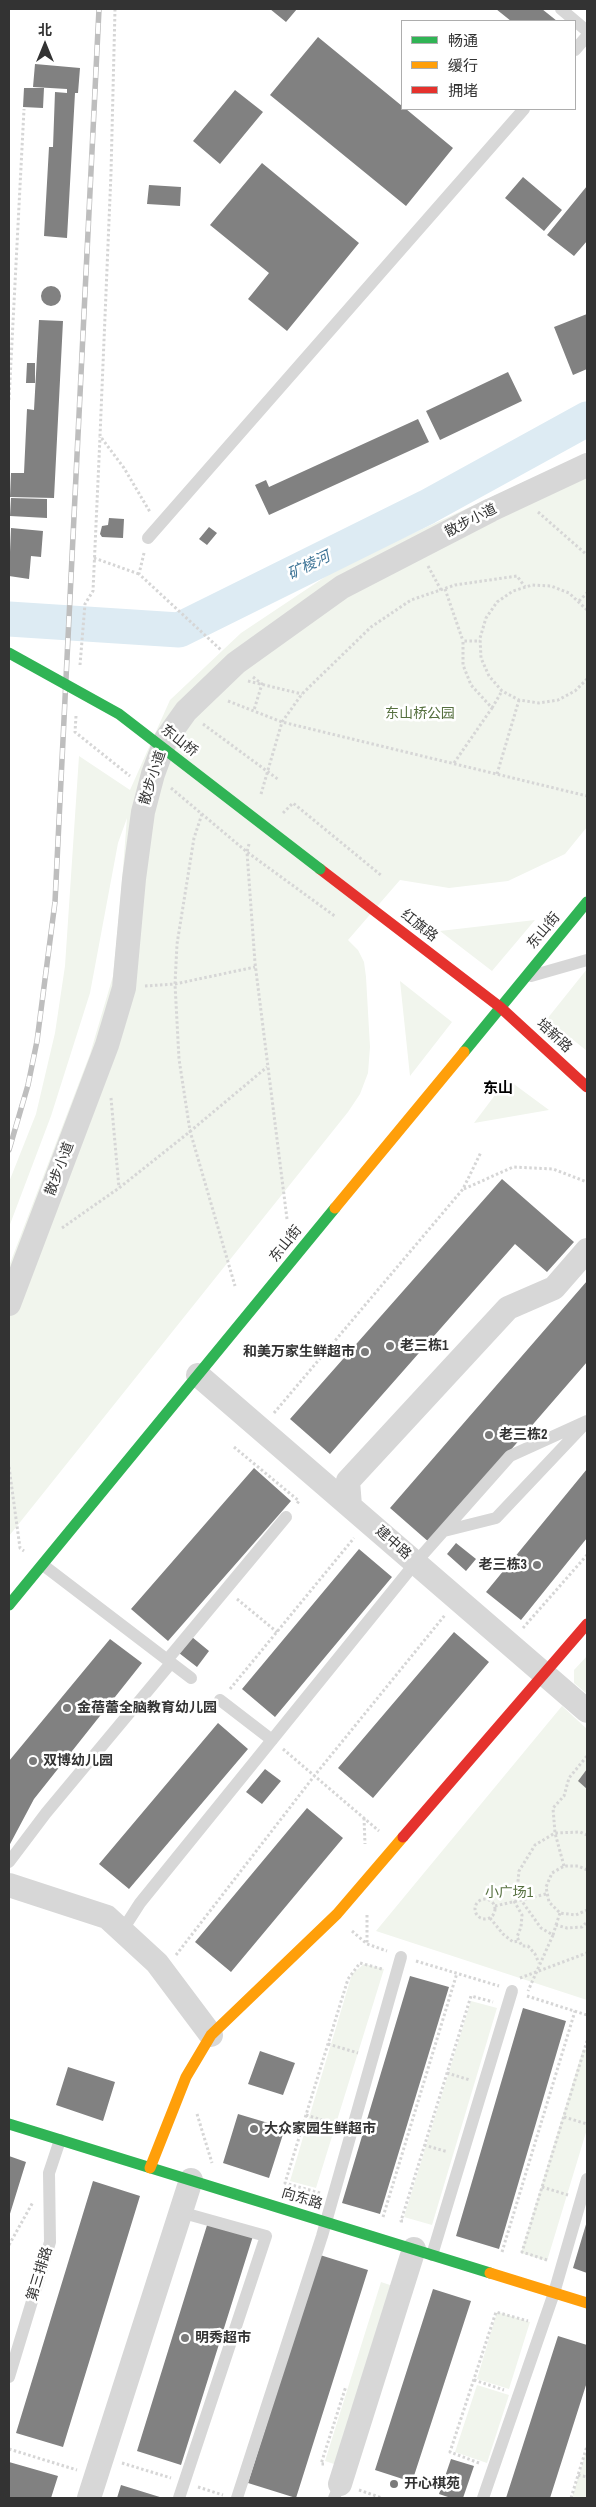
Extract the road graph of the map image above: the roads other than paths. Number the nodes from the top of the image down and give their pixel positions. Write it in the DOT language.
graph roads {
  1 [pos="561,9"];
  2 [pos="574,20"];
  3 [pos="576,22"];
  4 [pos="587,31"];
  5 [pos="587,36"];
  6 [pos="576,49"];
  7 [pos="523,110"];
  8 [pos="587,465"];
  9 [pos="148,538"];
  10 [pos="9,654"];
  11 [pos="320,869"];
  12 [pos="587,902"];
  13 [pos="587,960"];
  14 [pos="524,978"];
  15 [pos="500,1007"];
  16 [pos="583,1081"];
  17 [pos="587,1250"];
  18 [pos="9,1304"];
  19 [pos="198,1375"];
  20 [pos="587,1421"];
  21 [pos="350,1506"];
  22 [pos="286,1517"];
  23 [pos="444,1531"];
  24 [pos="416,1562"];
  25 [pos="43,1565"];
  26 [pos="9,1605"];
  27 [pos="587,1624"];
  28 [pos="169,1662"];
  29 [pos="544,1674"];
  30 [pos="191,1678"];
  31 [pos="224,1695"];
  32 [pos="587,1711"];
  33 [pos="275,1742"];
  34 [pos="9,1862"];
  35 [pos="9,1885"];
  36 [pos="122,1931"];
  37 [pos="401,1957"];
  38 [pos="512,1991"];
  39 [pos="211,2035"];
  40 [pos="9,2124"];
  41 [pos="60,2140"];
  42 [pos="150,2168"];
  43 [pos="587,2179"];
  44 [pos="191,2180"];
  45 [pos="180,2212"];
  46 [pos="326,2222"];
  47 [pos="423,2252"];
  48 [pos="554,2293"];
  49 [pos="587,2303"];
  50 [pos="9,2378"];
  51 [pos="337,2491"];
  52 [pos="89,2498"];
  53 [pos="179,2498"];
  54 [pos="237,2498"];
  55 [pos="483,2498"];
  1 -- 2 [label="lane"];
  3 -- 4 [label="lane"];
  5 -- 6 [label="lane"];
  7 -- 9 [label="lane"];
  8 -- 18 [label="street, 散步小道"];
  10 -- 11 [label="main road, 东山桥, bridge"];
  11 -- 15 [label="main road, 红旗路"];
  12 -- 14 [label="main road, 东山街"];
  13 -- 14 [label="lane"];
  14 -- 15 [label="main road, 东山街"];
  15 -- 16 [label="main road, 培新路"];
  15 -- 19 [label="main road, 东山街"];
  17 -- 21 [label="street"];
  19 -- 21 [label="street, 建中路"];
  19 -- 25 [label="main road, 东山街"];
  20 -- 23 [label="lane"];
  20 -- 23 [label="lane"];
  21 -- 24 [label="street, 建中路"];
  22 -- 28 [label="lane"];
  23 -- 24 [label="lane"];
  24 -- 29 [label="street, 建中路"];
  24 -- 33 [label="lane"];
  25 -- 26 [label="main road, 东山街"];
  25 -- 28 [label="lane"];
  27 -- 29 [label="main road"];
  28 -- 30 [label="lane"];
  28 -- 34 [label="lane"];
  29 -- 32 [label="street, 建中路"];
  29 -- 39 [label="main road"];
  31 -- 33 [label="lane"];
  33 -- 36 [label="lane"];
  35 -- 36 [label="street"];
  36 -- 39 [label="street"];
  37 -- 46 [label="lane"];
  38 -- 47 [label="lane"];
  39 -- 42 [label="main road"];
  40 -- 41 [label="main road, 向东路"];
  41 -- 42 [label="main road, 向东路"];
  41 -- 50 [label="lane, 第三排路"];
  42 -- 44 [label="main road, 向东路"];
  43 -- 48 [label="lane"];
  44 -- 45 [label="street"];
  44 -- 46 [label="main road, 向东路"];
  45 -- 52 [label="street"];
  45 -- 53 [label="lane"];
  46 -- 47 [label="main road, 向东路"];
  46 -- 54 [label="lane"];
  47 -- 48 [label="main road, 向东路"];
  47 -- 51 [label="street"];
  48 -- 49 [label="main road, 向东路"];
  48 -- 55 [label="lane"];
}
